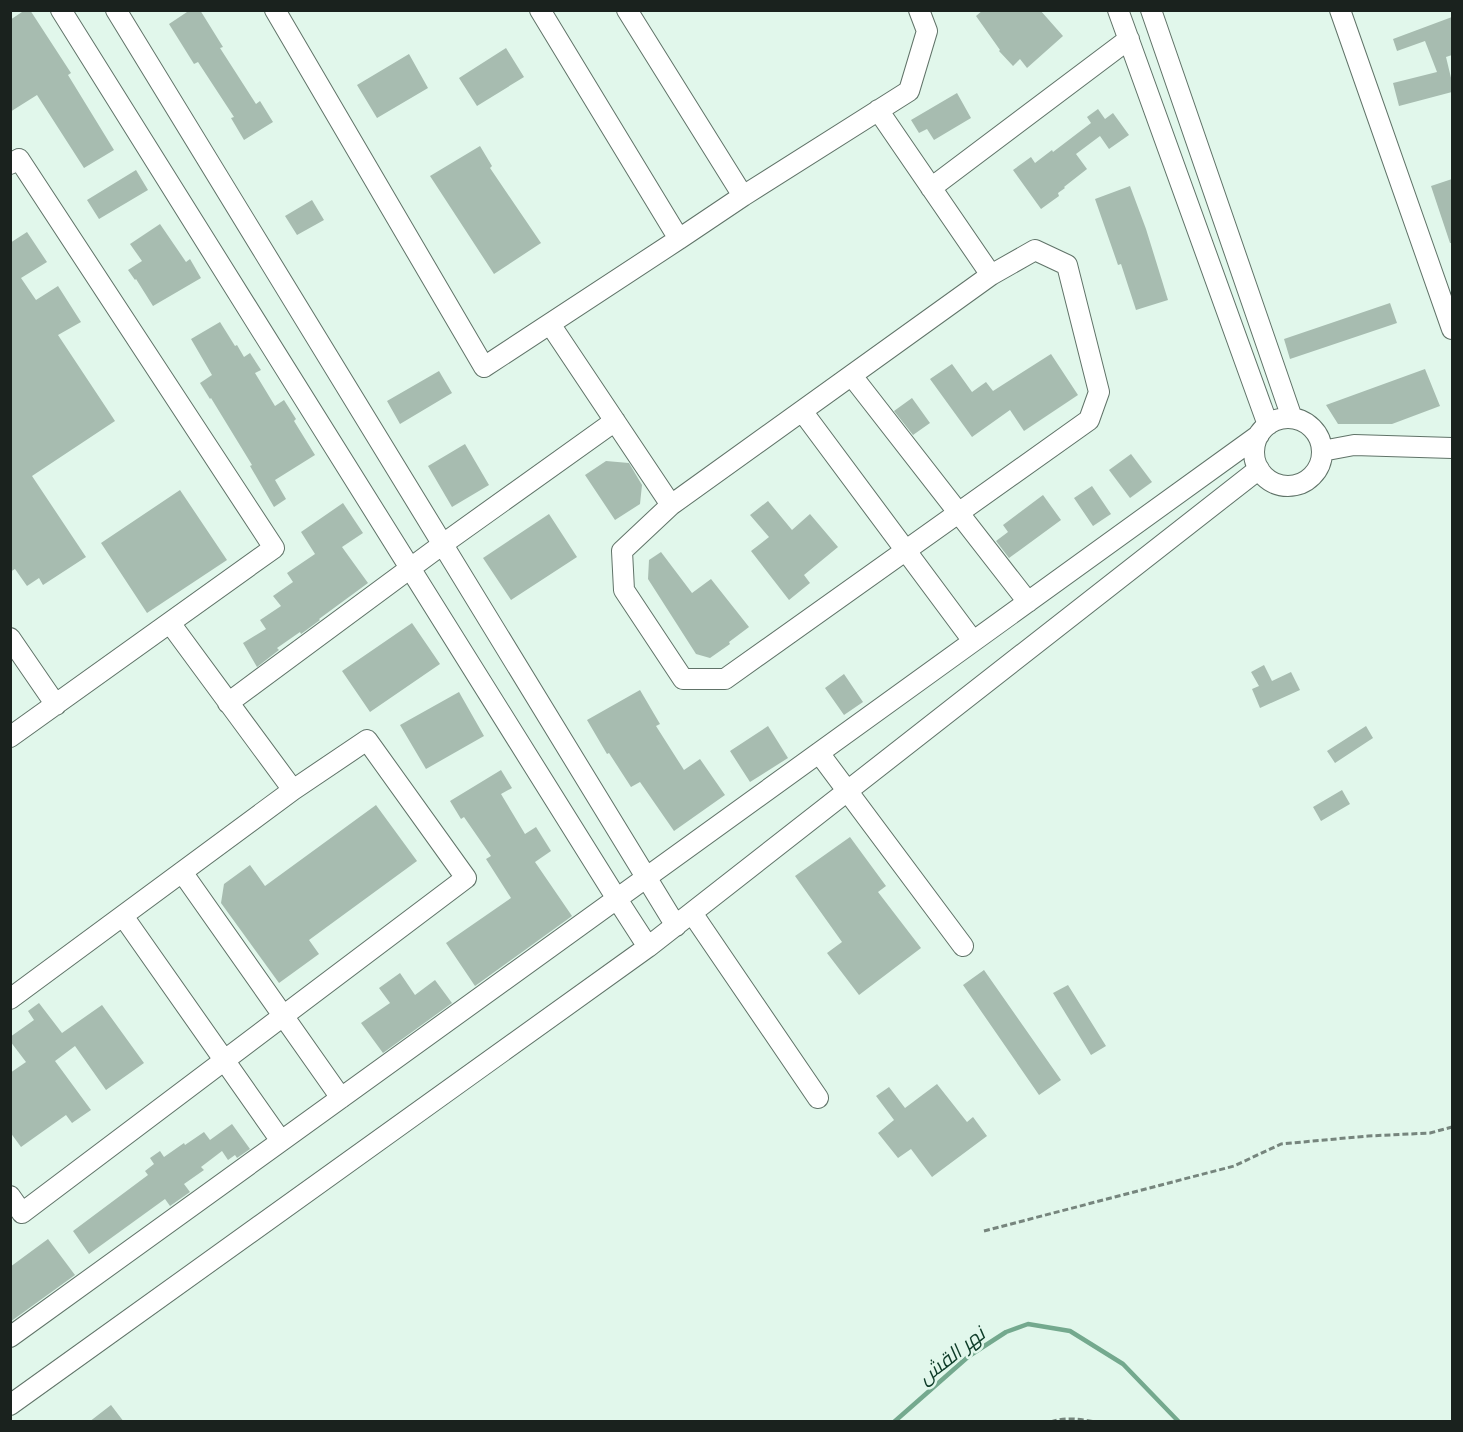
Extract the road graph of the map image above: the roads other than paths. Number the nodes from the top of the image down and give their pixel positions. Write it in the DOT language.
graph roads {
  1 [pos="61,10"];
  2 [pos="116,10"];
  3 [pos="275,10"];
  4 [pos="540,10"];
  5 [pos="627,10"];
  6 [pos="919,10"];
  7 [pos="1340,10"];
  8 [pos="1158,14"];
  9 [pos="1127,33"];
  10 [pos="878,110"];
  11 [pos="10,164"];
  12 [pos="931,188"];
  13 [pos="743,196"];
  14 [pos="679,239"];
  15 [pos="991,275"];
  16 [pos="550,324"];
  17 [pos="1452,329"];
  18 [pos="852,375"];
  19 [pos="802,411"];
  20 [pos="1292,418"];
  21 [pos="615,421"];
  22 [pos="1263,430"];
  23 [pos="1452,448"];
  24 [pos="1322,451"];
  25 [pos="1259,469"];
  26 [pos="671,505"];
  27 [pos="958,513"];
  28 [pos="443,544"];
  29 [pos="906,550"];
  30 [pos="410,569"];
  31 [pos="1028,602"];
  32 [pos="170,623"];
  33 [pos="10,638"];
  34 [pos="973,641"];
  35 [pos="228,703"];
  36 [pos="56,705"];
  37 [pos="10,737"];
  38 [pos="819,753"];
  39 [pos="293,790"];
  40 [pos="847,791"];
  41 [pos="182,872"];
  42 [pos="647,877"];
  43 [pos="617,899"];
  44 [pos="692,913"];
  45 [pos="123,916"];
  46 [pos="676,926"];
  47 [pos="963,946"];
  48 [pos="648,947"];
  49 [pos="10,999"];
  50 [pos="284,1016"];
  51 [pos="224,1060"];
  52 [pos="341,1098"];
  53 [pos="818,1098"];
  54 [pos="281,1141"];
  55 [pos="10,1197"];
  56 [pos="10,1337"];
  57 [pos="10,1405"];
  1 -- 30 [label="street"];
  2 -- 28 [label="street"];
  3 -- 16 [label="street"];
  4 -- 14 [label="street"];
  5 -- 13 [label="street"];
  6 -- 10 [label="street"];
  7 -- 17 [label="street"];
  8 -- 9 [label="street"];
  8 -- 9 [label="street"];
  8 -- 20 [label="street"];
  9 -- 12 [label="street"];
  9 -- 22 [label="street"];
  10 -- 12 [label="street"];
  10 -- 13 [label="street"];
  11 -- 32 [label="street"];
  12 -- 15 [label="street"];
  13 -- 14 [label="street"];
  14 -- 16 [label="street"];
  15 -- 18 [label="street"];
  15 -- 27 [label="street"];
  16 -- 21 [label="street"];
  18 -- 19 [label="street"];
  18 -- 27 [label="street"];
  19 -- 26 [label="street"];
  19 -- 29 [label="street"];
  20 -- 22 [label="street"];
  20 -- 24 [label="street"];
  21 -- 26 [label="street"];
  21 -- 28 [label="street"];
  22 -- 25 [label="street"];
  22 -- 31 [label="street"];
  23 -- 24 [label="street"];
  24 -- 25 [label="street"];
  25 -- 40 [label="street"];
  26 -- 29 [label="street"];
  27 -- 29 [label="street"];
  27 -- 31 [label="street"];
  28 -- 30 [label="street"];
  28 -- 42 [label="street"];
  29 -- 34 [label="street"];
  30 -- 35 [label="street"];
  30 -- 43 [label="street"];
  31 -- 34 [label="street"];
  32 -- 35 [label="street"];
  32 -- 36 [label="street"];
  33 -- 36 [label="street"];
  34 -- 38 [label="street"];
  35 -- 39 [label="street"];
  36 -- 37 [label="street"];
  38 -- 40 [label="street"];
  38 -- 42 [label="street"];
  39 -- 41 [label="street"];
  39 -- 50 [label="street"];
  40 -- 44 [label="street"];
  40 -- 47 [label="street"];
  41 -- 45 [label="street"];
  41 -- 50 [label="street"];
  42 -- 43 [label="street"];
  42 -- 46 [label="street"];
  43 -- 48 [label="street"];
  43 -- 52 [label="street"];
  44 -- 46 [label="street"];
  44 -- 53 [label="street"];
  45 -- 49 [label="street"];
  45 -- 51 [label="street"];
  46 -- 48 [label="street"];
  48 -- 57 [label="street"];
  50 -- 51 [label="street"];
  50 -- 52 [label="street"];
  51 -- 54 [label="street"];
  51 -- 55 [label="street"];
  52 -- 54 [label="street"];
  54 -- 56 [label="street"];
}
